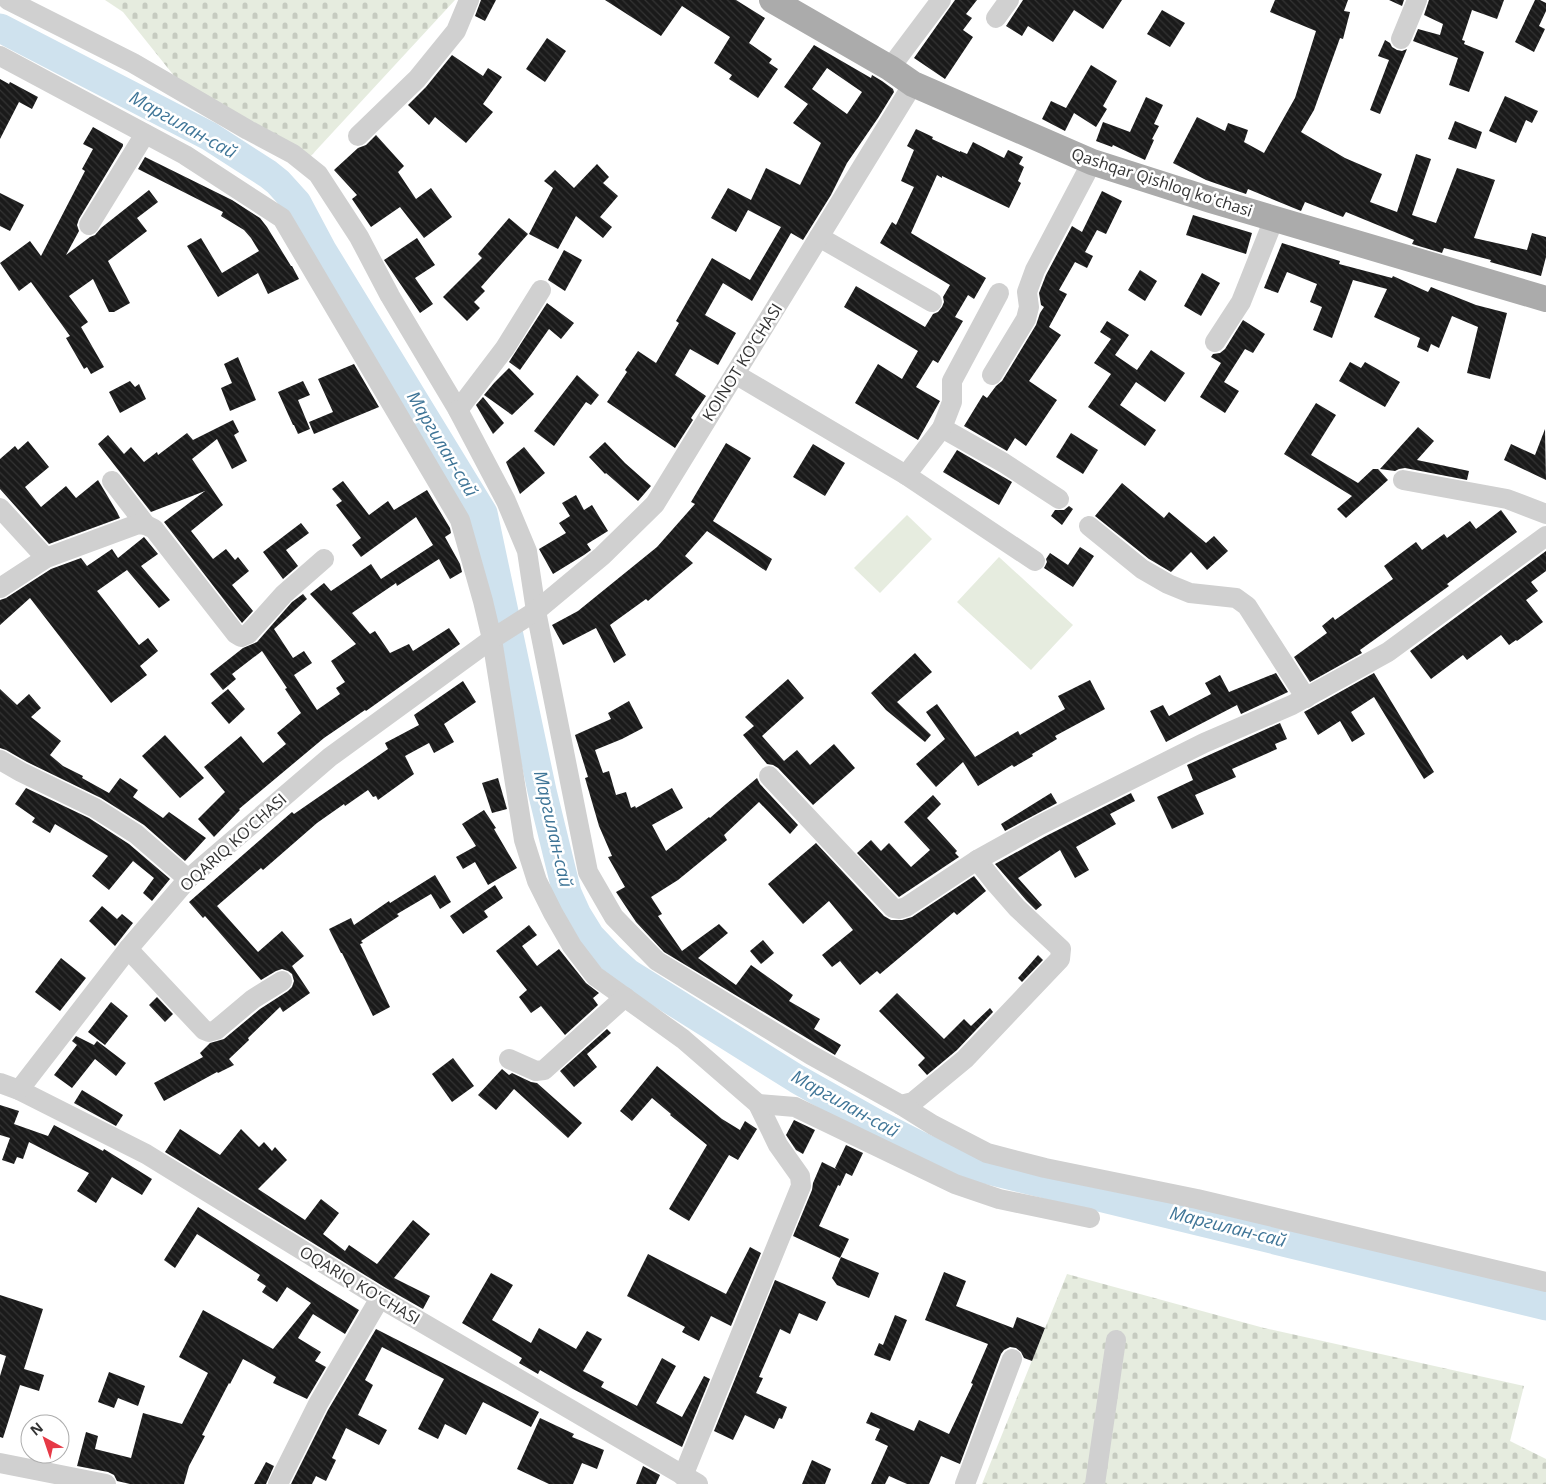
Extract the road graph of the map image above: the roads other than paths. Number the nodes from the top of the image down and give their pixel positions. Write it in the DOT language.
graph roads {
  1 [pos="8,0"];
  2 [pos="469,0"];
  3 [pos="772,0"];
  4 [pos="941,0"];
  5 [pos="1009,0"];
  6 [pos="1417,0"];
  7 [pos="996,18"];
  8 [pos="1401,39"];
  9 [pos="0,56"];
  10 [pos="890,68"];
  11 [pos="912,84"];
  12 [pos="145,134"];
  13 [pos="358,136"];
  14 [pos="1092,162"];
  15 [pos="1274,219"];
  16 [pos="89,225"];
  17 [pos="819,237"];
  18 [pos="541,290"];
  19 [pos="1000,293"];
  20 [pos="1546,299"];
  21 [pos="932,302"];
  22 [pos="1215,342"];
  23 [pos="735,374"];
  24 [pos="992,375"];
  25 [pos="458,410"];
  26 [pos="942,428"];
  27 [pos="906,475"];
  28 [pos="1403,480"];
  29 [pos="112,481"];
  30 [pos="1059,500"];
  31 [pos="0,508"];
  32 [pos="1546,514"];
  33 [pos="146,525"];
  34 [pos="1089,526"];
  35 [pos="1546,536"];
  36 [pos="46,558"];
  37 [pos="324,559"];
  38 [pos="1035,561"];
  39 [pos="0,588"];
  40 [pos="536,611"];
  41 [pos="492,640"];
  42 [pos="1306,698"];
  43 [pos="0,760"];
  44 [pos="769,776"];
  45 [pos="977,860"];
  46 [pos="188,879"];
  47 [pos="128,949"];
  48 [pos="282,981"];
  49 [pos="625,998"];
  50 [pos="509,1059"];
  51 [pos="0,1083"];
  52 [pos="19,1090"];
  53 [pos="758,1104"];
  54 [pos="901,1104"];
  55 [pos="1090,1218"];
  56 [pos="1546,1282"];
  57 [pos="380,1298"];
  58 [pos="1116,1340"];
  59 [pos="1012,1359"];
  60 [pos="0,1463"];
  61 [pos="691,1480"];
  62 [pos="106,1484"];
  63 [pos="278,1484"];
  64 [pos="966,1484"];
  65 [pos="1095,1484"];
  1 -- 25 [label="street"];
  2 -- 13 [label="street"];
  3 -- 10 [label="main road, Qashqar Qishloq koʻchasi"];
  4 -- 10 [label="street"];
  5 -- 7 [label="street"];
  6 -- 8 [label="street"];
  9 -- 12 [label="street"];
  10 -- 11 [label="main road, Qashqar Qishloq koʻchasi"];
  11 -- 14 [label="main road, Qashqar Qishloq koʻchasi"];
  11 -- 17 [label="street, KOINOT KO'CHASI"];
  12 -- 16 [label="street"];
  12 -- 41 [label="street"];
  14 -- 15 [label="main road, Qashqar Qishloq koʻchasi"];
  14 -- 24 [label="street"];
  15 -- 20 [label="main road, Qashqar Qishloq koʻchasi"];
  15 -- 22 [label="street"];
  17 -- 21 [label="street"];
  17 -- 23 [label="street, KOINOT KO'CHASI"];
  18 -- 25 [label="street"];
  19 -- 26 [label="street"];
  23 -- 27 [label="street"];
  23 -- 40 [label="street, KOINOT KO'CHASI"];
  25 -- 40 [label="street"];
  26 -- 27 [label="street"];
  26 -- 30 [label="street"];
  27 -- 38 [label="street"];
  28 -- 32 [label="street"];
  29 -- 33 [label="street"];
  31 -- 36 [label="street"];
  33 -- 36 [label="street"];
  33 -- 37 [label="street"];
  34 -- 42 [label="street"];
  35 -- 42 [label="street"];
  36 -- 39 [label="street"];
  40 -- 41 [label="street, KOINOT KO'CHASI"];
  40 -- 54 [label="street"];
  41 -- 46 [label="street, OQARIQ KO'CHASI"];
  41 -- 49 [label="street"];
  42 -- 45 [label="street"];
  43 -- 46 [label="street"];
  44 -- 45 [label="street"];
  45 -- 54 [label="street"];
  46 -- 47 [label="street, OQARIQ KO'CHASI"];
  47 -- 48 [label="street"];
  47 -- 52 [label="street, OQARIQ KO'CHASI"];
  49 -- 50 [label="street"];
  49 -- 53 [label="street"];
  51 -- 52 [label="street, OQARIQ KO'CHASI"];
  52 -- 57 [label="street, OQARIQ KO'CHASI"];
  53 -- 55 [label="street"];
  53 -- 61 [label="street"];
  54 -- 56 [label="street"];
  57 -- 61 [label="street, OQARIQ KO'CHASI"];
  57 -- 63 [label="street"];
  58 -- 65 [label="street"];
  59 -- 64 [label="street"];
  60 -- 62 [label="street"];
}
